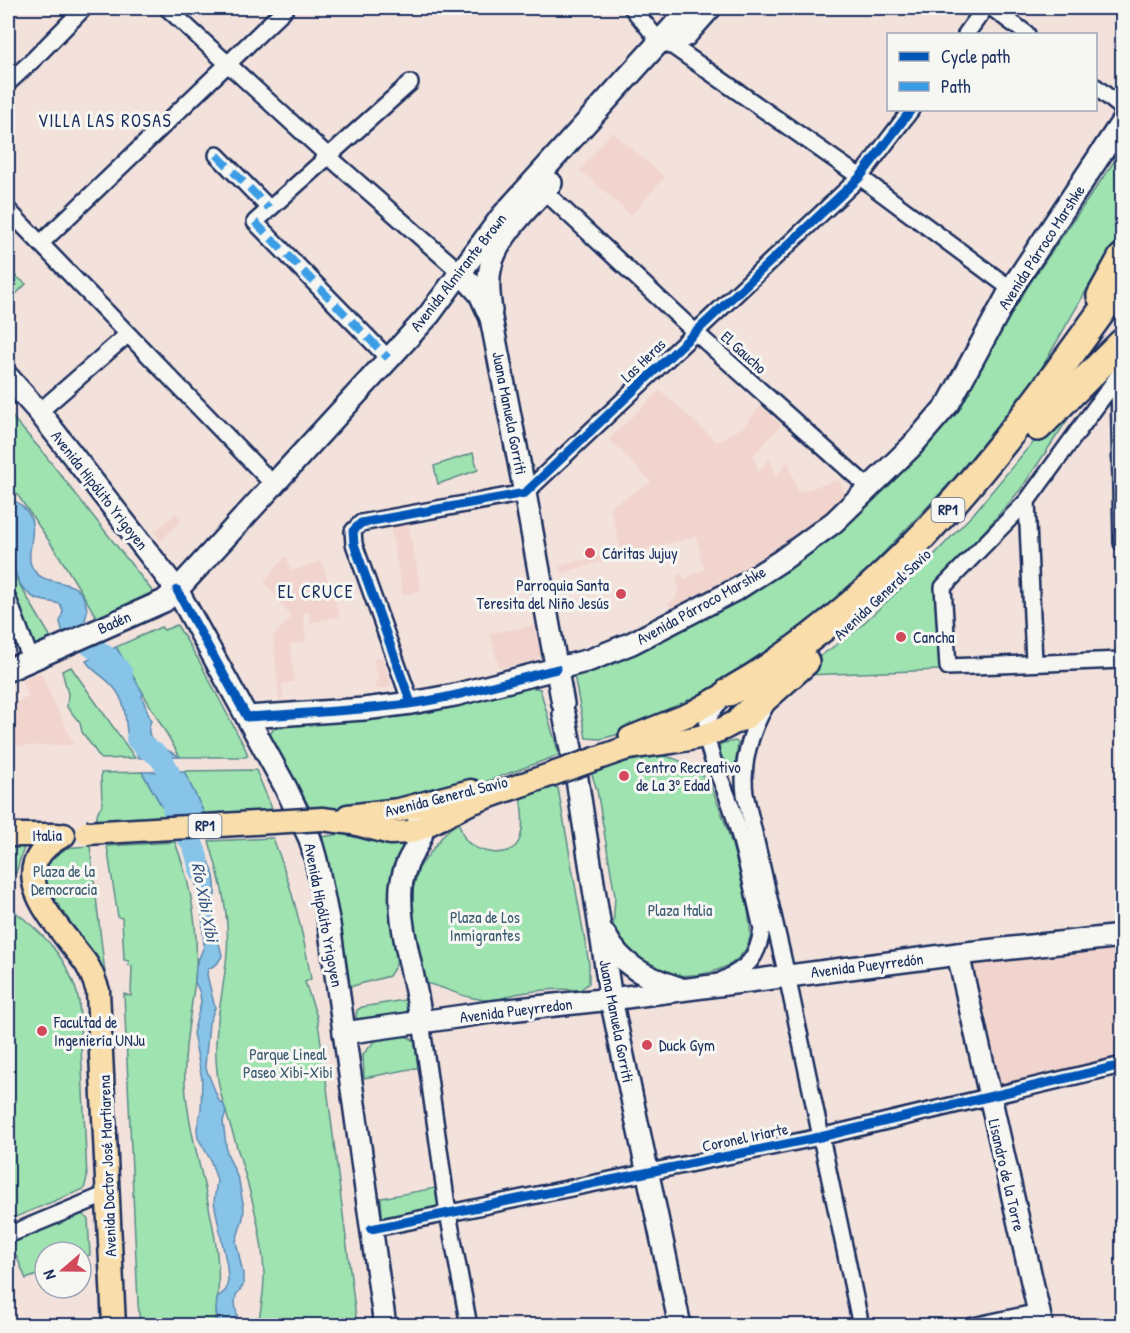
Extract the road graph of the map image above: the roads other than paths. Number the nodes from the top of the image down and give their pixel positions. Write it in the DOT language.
graph roads {
  1 [pos="84,8"];
  2 [pos="167,8"];
  3 [pos="286,8"];
  4 [pos="632,8"];
  5 [pos="690,8"];
  6 [pos="710,8"];
  7 [pos="985,8"];
  8 [pos="993,8"];
  9 [pos="967,33"];
  10 [pos="1026,33"];
  11 [pos="667,44"];
  12 [pos="227,65"];
  13 [pos="8,83"];
  14 [pos="410,83"];
  15 [pos="1097,89"];
  16 [pos="1122,108"];
  17 [pos="910,111"];
  18 [pos="1122,122"];
  19 [pos="217,155"];
  20 [pos="327,155"];
  21 [pos="860,177"];
  22 [pos="544,191"];
  23 [pos="269,208"];
  24 [pos="8,210"];
  25 [pos="41,243"];
  26 [pos="1122,258"];
  27 [pos="460,272"];
  28 [pos="1122,283"];
  29 [pos="1011,289"];
  30 [pos="1122,312"];
  31 [pos="429,315"];
  32 [pos="491,318"];
  33 [pos="695,332"];
  34 [pos="128,335"];
  35 [pos="1122,343"];
  36 [pos="388,358"];
  37 [pos="1121,373"];
  38 [pos="1055,375"];
  39 [pos="8,377"];
  40 [pos="39,412"];
  41 [pos="1038,427"];
  42 [pos="1122,469"];
  43 [pos="273,484"];
  44 [pos="869,488"];
  45 [pos="525,493"];
  46 [pos="1027,501"];
  47 [pos="1122,543"];
  48 [pos="177,590"];
  49 [pos="8,599"];
  50 [pos="40,656"];
  51 [pos="1122,660"];
  52 [pos="1034,663"];
  53 [pos="557,669"];
  54 [pos="8,670"];
  55 [pos="776,687"];
  56 [pos="729,692"];
  57 [pos="411,703"];
  58 [pos="248,717"];
  59 [pos="743,717"];
  60 [pos="707,735"];
  61 [pos="622,745"];
  62 [pos="523,780"];
  63 [pos="399,810"];
  64 [pos="450,813"];
  65 [pos="322,819"];
  66 [pos="423,827"];
  67 [pos="8,835"];
  68 [pos="64,835"];
  69 [pos="414,852"];
  70 [pos="17,899"];
  71 [pos="44,918"];
  72 [pos="599,922"];
  73 [pos="1122,936"];
  74 [pos="958,954"];
  75 [pos="787,976"];
  76 [pos="712,985"];
  77 [pos="682,989"];
  78 [pos="611,999"];
  79 [pos="421,1021"];
  80 [pos="344,1033"];
  81 [pos="1122,1065"];
  82 [pos="990,1098"];
  83 [pos="820,1137"];
  84 [pos="646,1173"];
  85 [pos="107,1194"];
  86 [pos="448,1213"];
  87 [pos="370,1229"];
  88 [pos="8,1235"];
  89 [pos="1041,1319"];
  90 [pos="114,1326"];
  91 [pos="385,1326"];
  92 [pos="469,1326"];
  93 [pos="680,1326"];
  94 [pos="861,1326"];
  95 [pos="973,1326"];
  1 -- 13 [label="street"];
  2 -- 12 [label="street"];
  3 -- 12 [label="street"];
  4 -- 11 [label="street"];
  5 -- 11 [label="main road, Avenida Almirante Brown"];
  6 -- 11 [label="main road, Avenida Almirante Brown"];
  7 -- 9 [label="street"];
  8 -- 10 [label="street"];
  11 -- 21 [label="street"];
  11 -- 22 [label="main road, Avenida Almirante Brown"];
  11 -- 27 [label="main road, Avenida Almirante Brown"];
  12 -- 20 [label="street"];
  12 -- 25 [label="street"];
  14 -- 20 [label="street"];
  15 -- 16 [label="street"];
  17 -- 21 [label="street, Las Heras"];
  18 -- 29 [label="main road, Avenida Párroco Marshke"];
  19 -- 23 [label="street"];
  20 -- 23 [label="street"];
  20 -- 27 [label="street"];
  21 -- 29 [label="street"];
  21 -- 33 [label="street, Las Heras"];
  22 -- 32 [label="main road, Avenida Almirante Brown"];
  22 -- 33 [label="street, El Gaucho"];
  23 -- 36 [label="street"];
  24 -- 25 [label="street"];
  25 -- 34 [label="street"];
  26 -- 38 [label="highway"];
  27 -- 31 [label="main road, Avenida Almirante Brown"];
  27 -- 32 [label="main road, Juana Manuela Gorriti"];
  28 -- 38 [label="highway, Avenida General Savio / RP1"];
  29 -- 44 [label="main road, Avenida Párroco Marshke"];
  30 -- 41 [label="highway, Avenida General Savio / RP1"];
  31 -- 32 [label="main road"];
  31 -- 36 [label="main road, Avenida Almirante Brown"];
  32 -- 45 [label="main road, Juana Manuela Gorriti"];
  33 -- 44 [label="street, El Gaucho"];
  33 -- 45 [label="street, Las Heras"];
  34 -- 40 [label="street"];
  34 -- 43 [label="street"];
  35 -- 41 [label="highway"];
  36 -- 43 [label="main road, Avenida Almirante Brown"];
  37 -- 42 [label="street"];
  37 -- 46 [label="street"];
  38 -- 56 [label="highway, Avenida General Savio / RP1"];
  39 -- 40 [label="main road, Avenida Hipólito Yrigoyen"];
  40 -- 48 [label="main road, Avenida Hipólito Yrigoyen"];
  41 -- 55 [label="highway, Avenida General Savio / RP1"];
  42 -- 47 [label="street"];
  43 -- 48 [label="main road, Avenida Almirante Brown"];
  44 -- 53 [label="main road, Avenida Párroco Marshke"];
  45 -- 53 [label="main road, Juana Manuela Gorriti"];
  45 -- 57 [label="street"];
  46 -- 52 [label="street"];
  46 -- 52 [label="street"];
  48 -- 50 [label="main road, Badén"];
  48 -- 58 [label="main road, Avenida Hipólito Yrigoyen"];
  49 -- 50 [label="street"];
  50 -- 54 [label="main road, Badén"];
  51 -- 52 [label="street"];
  53 -- 57 [label="main road, Avenida Párroco Marshke"];
  53 -- 72 [label="main road, Juana Manuela Gorriti"];
  55 -- 59 [label="highway, Avenida General Savio / RP1"];
  55 -- 75 [label="street, RP1"];
  56 -- 60 [label="street"];
  56 -- 61 [label="main road, Avenida General Savio / RP1"];
  57 -- 58 [label="main road, Avenida Párroco Marshke"];
  58 -- 80 [label="main road, Avenida Hipólito Yrigoyen"];
  59 -- 60 [label="main road, Avenida General Savio / RP1"];
  60 -- 61 [label="main road, Avenida General Savio / RP1"];
  60 -- 76 [label="street"];
  61 -- 62 [label="main road, Avenida General Savio / RP1"];
  62 -- 63 [label="main road, Avenida General Savio / RP1"];
  62 -- 64 [label="main road, Avenida General Savio / RP1"];
  63 -- 65 [label="main road, Avenida General Savio / RP1"];
  63 -- 66 [label="main road"];
  64 -- 66 [label="main road, Avenida General Savio / RP1"];
  64 -- 69 [label="main road, RP1"];
  65 -- 66 [label="main road, Avenida General Savio / RP1"];
  65 -- 68 [label="main road, Italia / RP1, bridge"];
  66 -- 69 [label="main road, RP1"];
  67 -- 68 [label="main road, Italia"];
  68 -- 71 [label="main road"];
  69 -- 79 [label="main road, RP1"];
  70 -- 71 [label="main road"];
  71 -- 85 [label="main road, Avenida Doctor José Martiarena"];
  72 -- 77 [label="main road"];
  72 -- 78 [label="main road, Juana Manuela Gorriti"];
  73 -- 74 [label="main road, Avenida Pueyrredón"];
  74 -- 75 [label="main road, Avenida Pueyrredón"];
  74 -- 82 [label="main road, Lisandro de la Torre"];
  75 -- 76 [label="main road, Avenida Pueyrredón"];
  75 -- 83 [label="street"];
  76 -- 77 [label="main road, Avenida Pueyrredón"];
  77 -- 78 [label="main road, Avenida Pueyrredón"];
  78 -- 79 [label="main road, Avenida Pueyrredon"];
  78 -- 84 [label="main road, Juana Manuela Gorriti"];
  79 -- 80 [label="main road, Avenida Pueyrredon"];
  79 -- 86 [label="street"];
  80 -- 87 [label="main road, Avenida Hipólito Yrigoyen"];
  81 -- 82 [label="street, Coronel Iriarte"];
  82 -- 83 [label="street, Coronel Iriarte"];
  82 -- 89 [label="main road, Lisandro de la Torre"];
  83 -- 84 [label="street, Coronel Iriarte"];
  83 -- 94 [label="street"];
  84 -- 86 [label="street, Coronel Iriarte"];
  84 -- 93 [label="main road, Juana Manuela Gorriti"];
  85 -- 88 [label="street"];
  85 -- 90 [label="main road, Avenida Doctor José Martiarena"];
  86 -- 87 [label="street, Coronel Iriarte"];
  86 -- 92 [label="street"];
  87 -- 91 [label="main road, Avenida Hipólito Yrigoyen"];
  89 -- 95 [label="street"];
}
